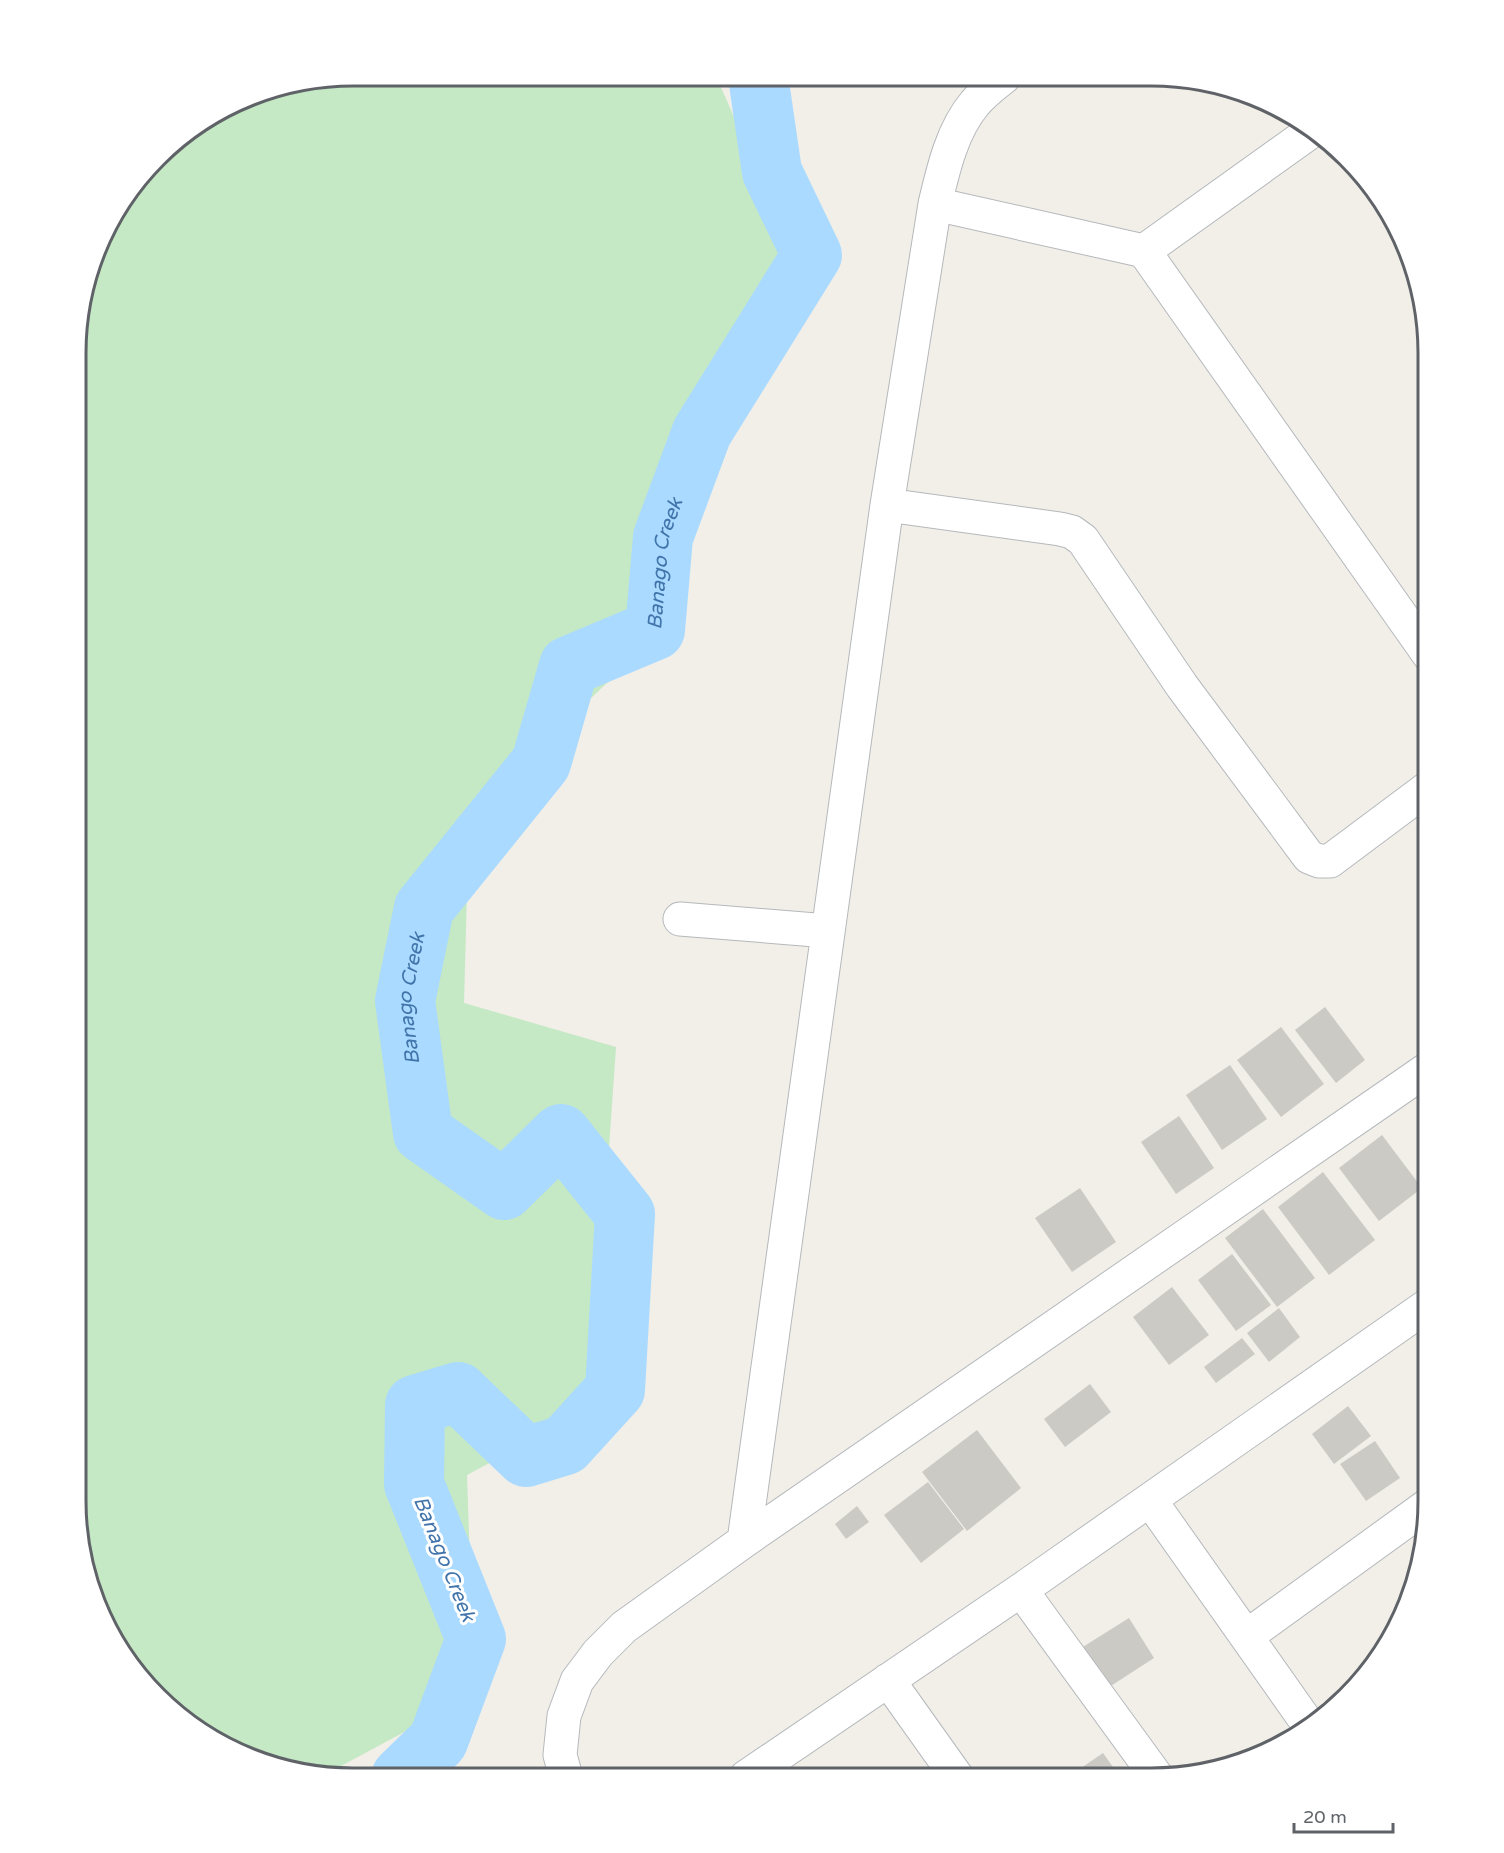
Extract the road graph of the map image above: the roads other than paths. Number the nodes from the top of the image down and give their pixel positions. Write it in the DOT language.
graph roads {
  1 [pos="994,86"];
  2 [pos="1306,135"];
  3 [pos="934,204"];
  4 [pos="1144,251"];
  5 [pos="887,505"];
  6 [pos="1418,639"];
  7 [pos="1418,795"];
  8 [pos="680,919"];
  9 [pos="828,931"];
  10 [pos="1418,1076"];
  11 [pos="1418,1312"];
  12 [pos="1150,1500"];
  13 [pos="1418,1512"];
  14 [pos="744,1541"];
  15 [pos="1021,1590"];
  16 [pos="1247,1636"];
  17 [pos="888,1680"];
  18 [pos="1305,1719"];
  19 [pos="564,1768"];
  20 [pos="766,1768"];
  21 [pos="951,1768"];
  22 [pos="1150,1768"];
  1 -- 3 [label="street"];
  2 -- 4 [label="street"];
  3 -- 4 [label="street"];
  3 -- 5 [label="street"];
  4 -- 6 [label="street"];
  5 -- 7 [label="street"];
  5 -- 9 [label="street"];
  8 -- 9 [label="street"];
  9 -- 14 [label="street"];
  10 -- 14 [label="street"];
  11 -- 12 [label="street"];
  12 -- 15 [label="street"];
  12 -- 16 [label="street"];
  13 -- 16 [label="street"];
  14 -- 19 [label="street"];
  15 -- 17 [label="street"];
  15 -- 22 [label="street"];
  16 -- 18 [label="street"];
  17 -- 20 [label="street"];
  17 -- 21 [label="street"];
}
